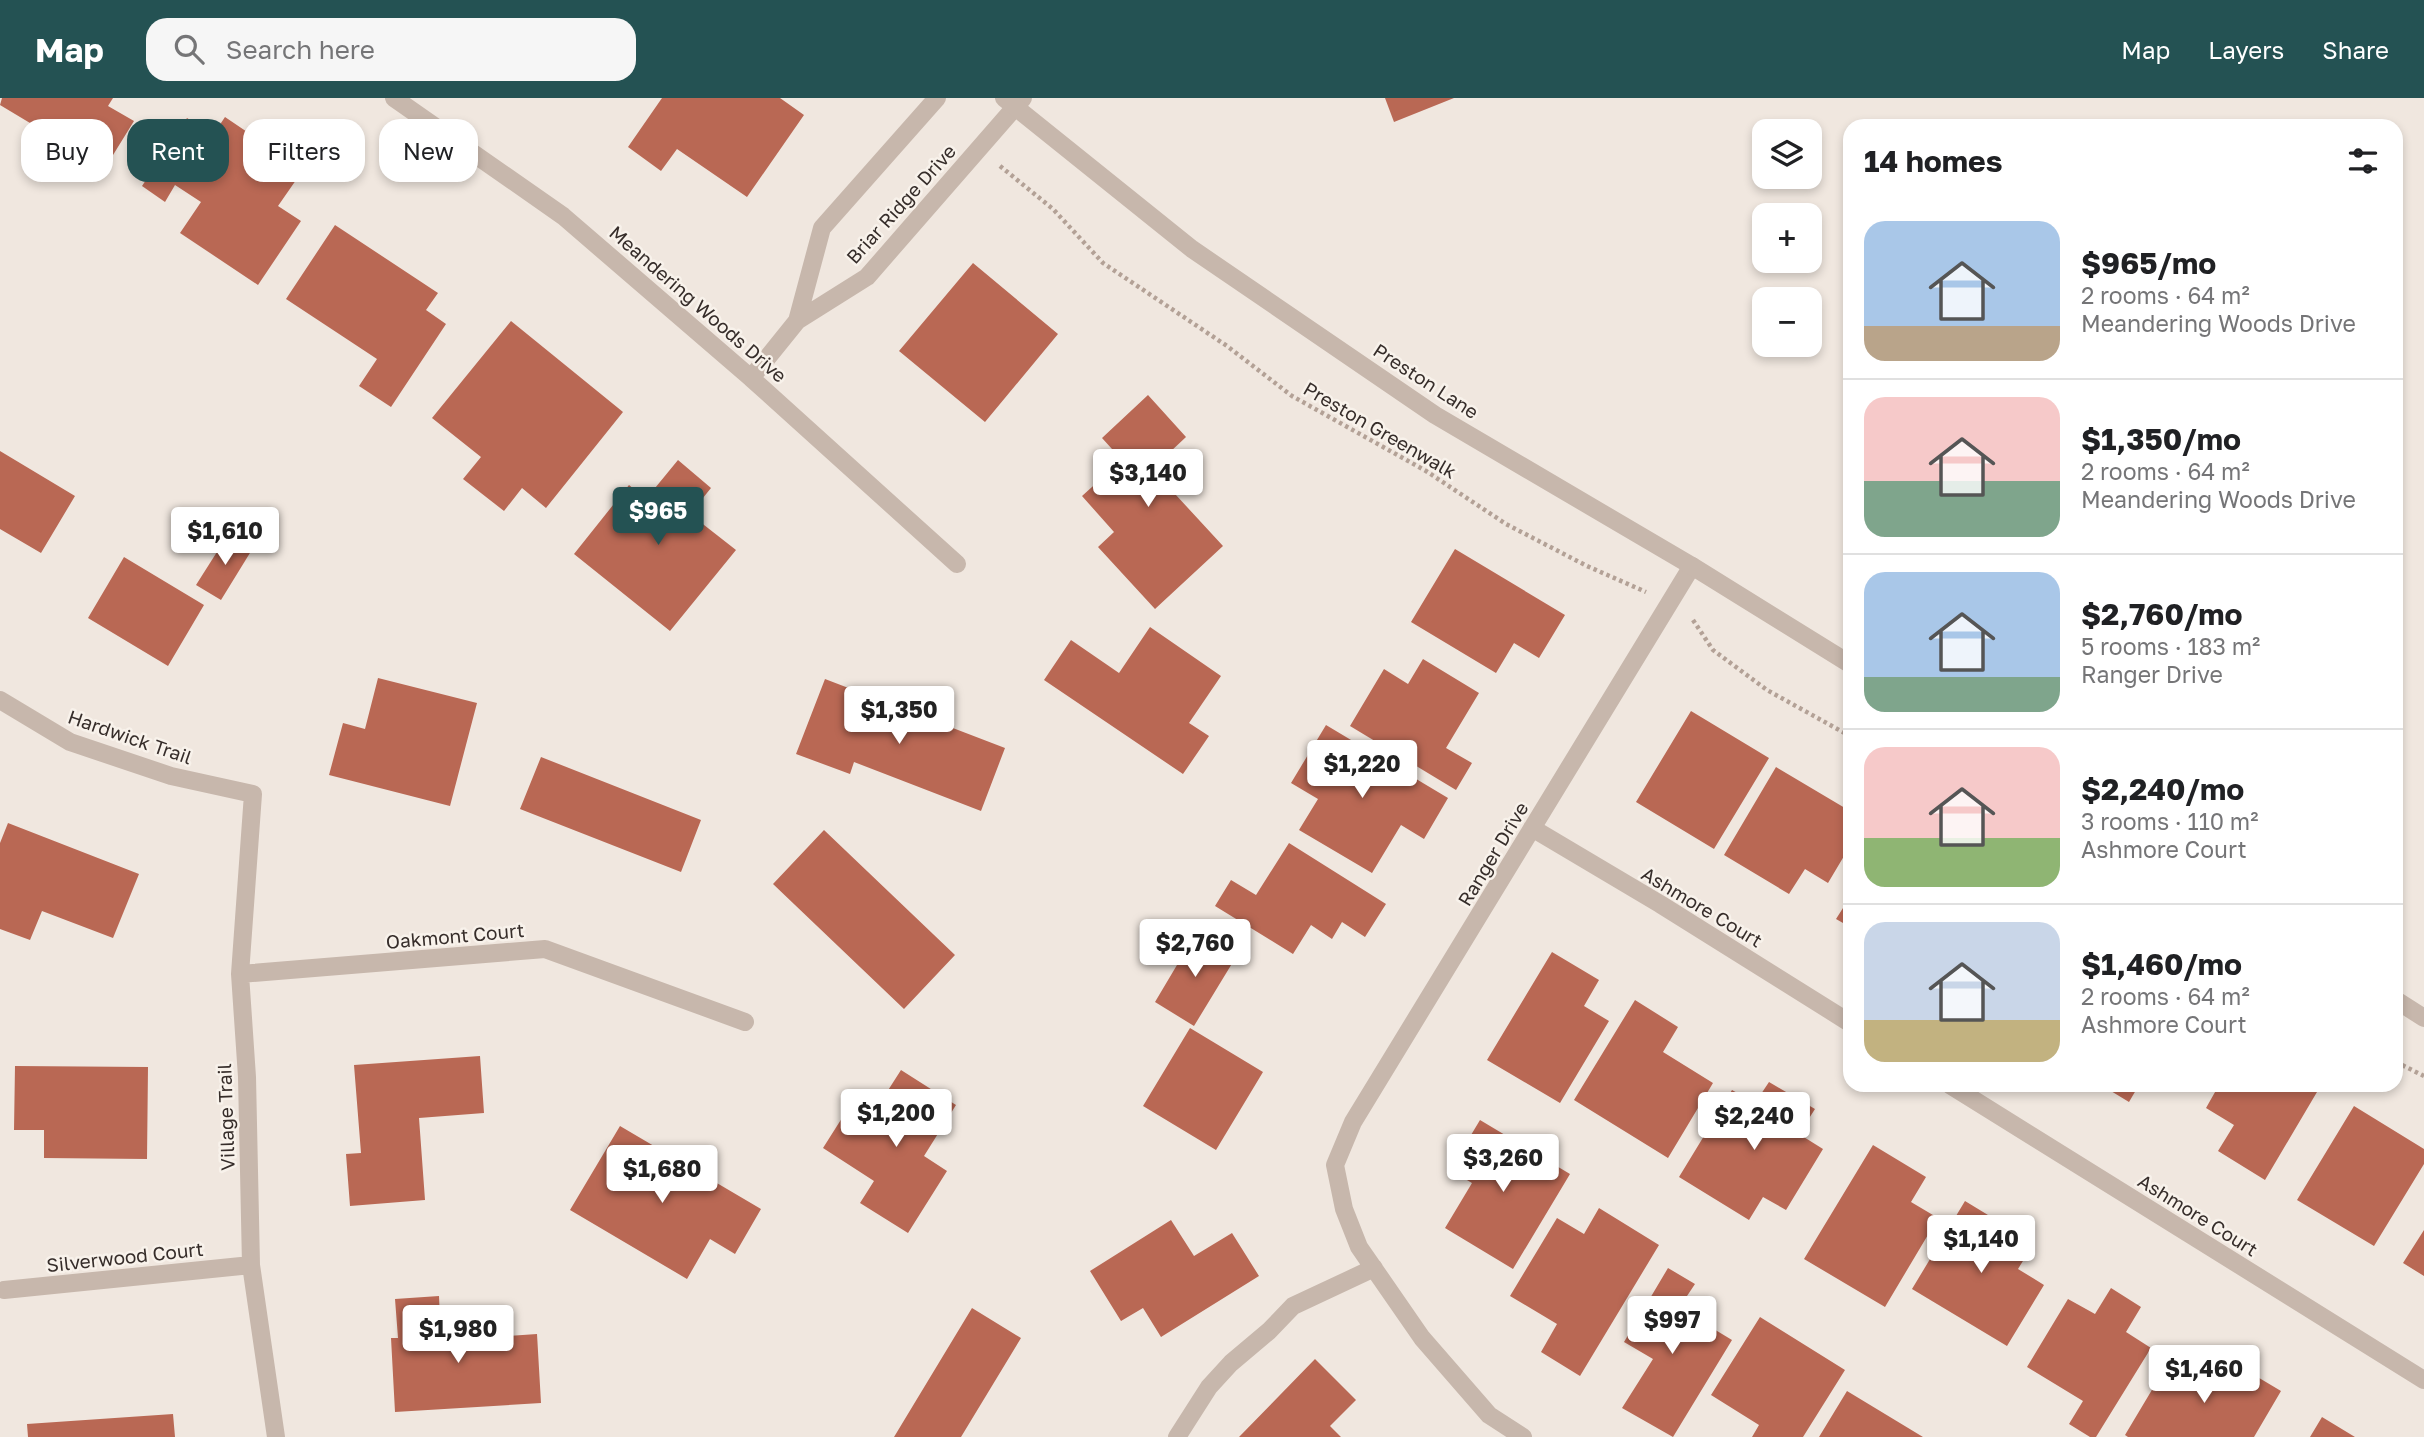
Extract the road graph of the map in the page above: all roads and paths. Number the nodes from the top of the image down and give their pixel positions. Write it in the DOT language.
graph roads {
  1 [pos="394,98"];
  2 [pos="937,98"];
  3 [pos="1014,101"];
  4 [pos="980,148"];
  5 [pos="797,321"];
  6 [pos="751,378"];
  7 [pos="957,564"];
  8 [pos="1692,566"];
  9 [pos="1668,605"];
  10 [pos="1843,660"];
  11 [pos="0,700"];
  12 [pos="1843,732"];
  13 [pos="253,794"];
  14 [pos="1532,828"];
  15 [pos="240,974"];
  16 [pos="2403,1004"];
  17 [pos="2424,1018"];
  18 [pos="1843,1019"];
  19 [pos="745,1022"];
  20 [pos="2403,1066"];
  21 [pos="2424,1076"];
  22 [pos="1961,1092"];
  23 [pos="251,1265"];
  24 [pos="1374,1268"];
  25 [pos="4,1290"];
  26 [pos="2424,1380"];
  27 [pos="276,1437"];
  28 [pos="1177,1437"];
  29 [pos="1523,1437"];
  1 -- 6 [label="street, Meandering Woods Drive"];
  2 -- 5 [label="street, Briar Ridge Drive"];
  3 -- 4 [label="street, Briar Ridge Drive"];
  3 -- 8 [label="street, Preston Lane"];
  4 -- 5 [label="street, Briar Ridge Drive"];
  4 -- 9 [label="path, Preston Greenwalk"];
  5 -- 6 [label="street, Briar Ridge Drive"];
  6 -- 7 [label="street, Meandering Woods Drive"];
  8 -- 9 [label="street, Ranger Drive"];
  8 -- 10 [label="street, Preston Lane"];
  9 -- 12 [label="path, Preston Greenwalk"];
  9 -- 14 [label="street, Ranger Drive"];
  11 -- 13 [label="street, Hardwick Trail"];
  13 -- 15 [label="street, Village Trail"];
  14 -- 18 [label="street, Ashmore Court"];
  14 -- 24 [label="street, Ranger Drive"];
  15 -- 19 [label="street, Oakmont Court"];
  15 -- 23 [label="street, Village Trail"];
  16 -- 17 [label="street"];
  20 -- 21 [label="path"];
  22 -- 26 [label="street, Ashmore Court"];
  23 -- 25 [label="street, Silverwood Court"];
  23 -- 27 [label="street, Village Trail"];
  24 -- 28 [label="street"];
  24 -- 29 [label="street"];
}
